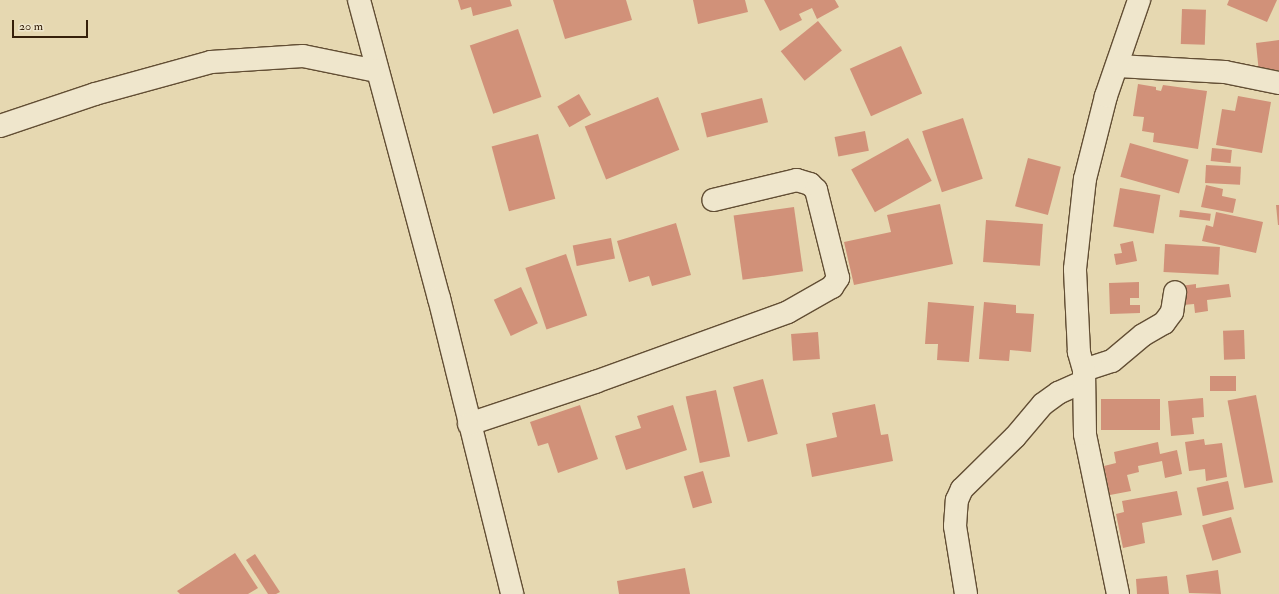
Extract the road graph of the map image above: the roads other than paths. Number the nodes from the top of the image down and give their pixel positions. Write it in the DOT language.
graph roads {
  1 [pos="359,0"];
  2 [pos="1139,0"];
  3 [pos="1118,66"];
  4 [pos="376,71"];
  5 [pos="1279,82"];
  6 [pos="0,126"];
  7 [pos="714,200"];
  8 [pos="1174,292"];
  9 [pos="1083,376"];
  10 [pos="469,424"];
  11 [pos="512,594"];
  12 [pos="966,594"];
  13 [pos="1118,594"];
  1 -- 4 [label="street"];
  2 -- 3 [label="street"];
  3 -- 5 [label="street"];
  3 -- 9 [label="street"];
  4 -- 6 [label="street"];
  4 -- 10 [label="street"];
  7 -- 10 [label="street"];
  8 -- 9 [label="street"];
  9 -- 12 [label="street"];
  9 -- 13 [label="street"];
  10 -- 11 [label="street"];
}
